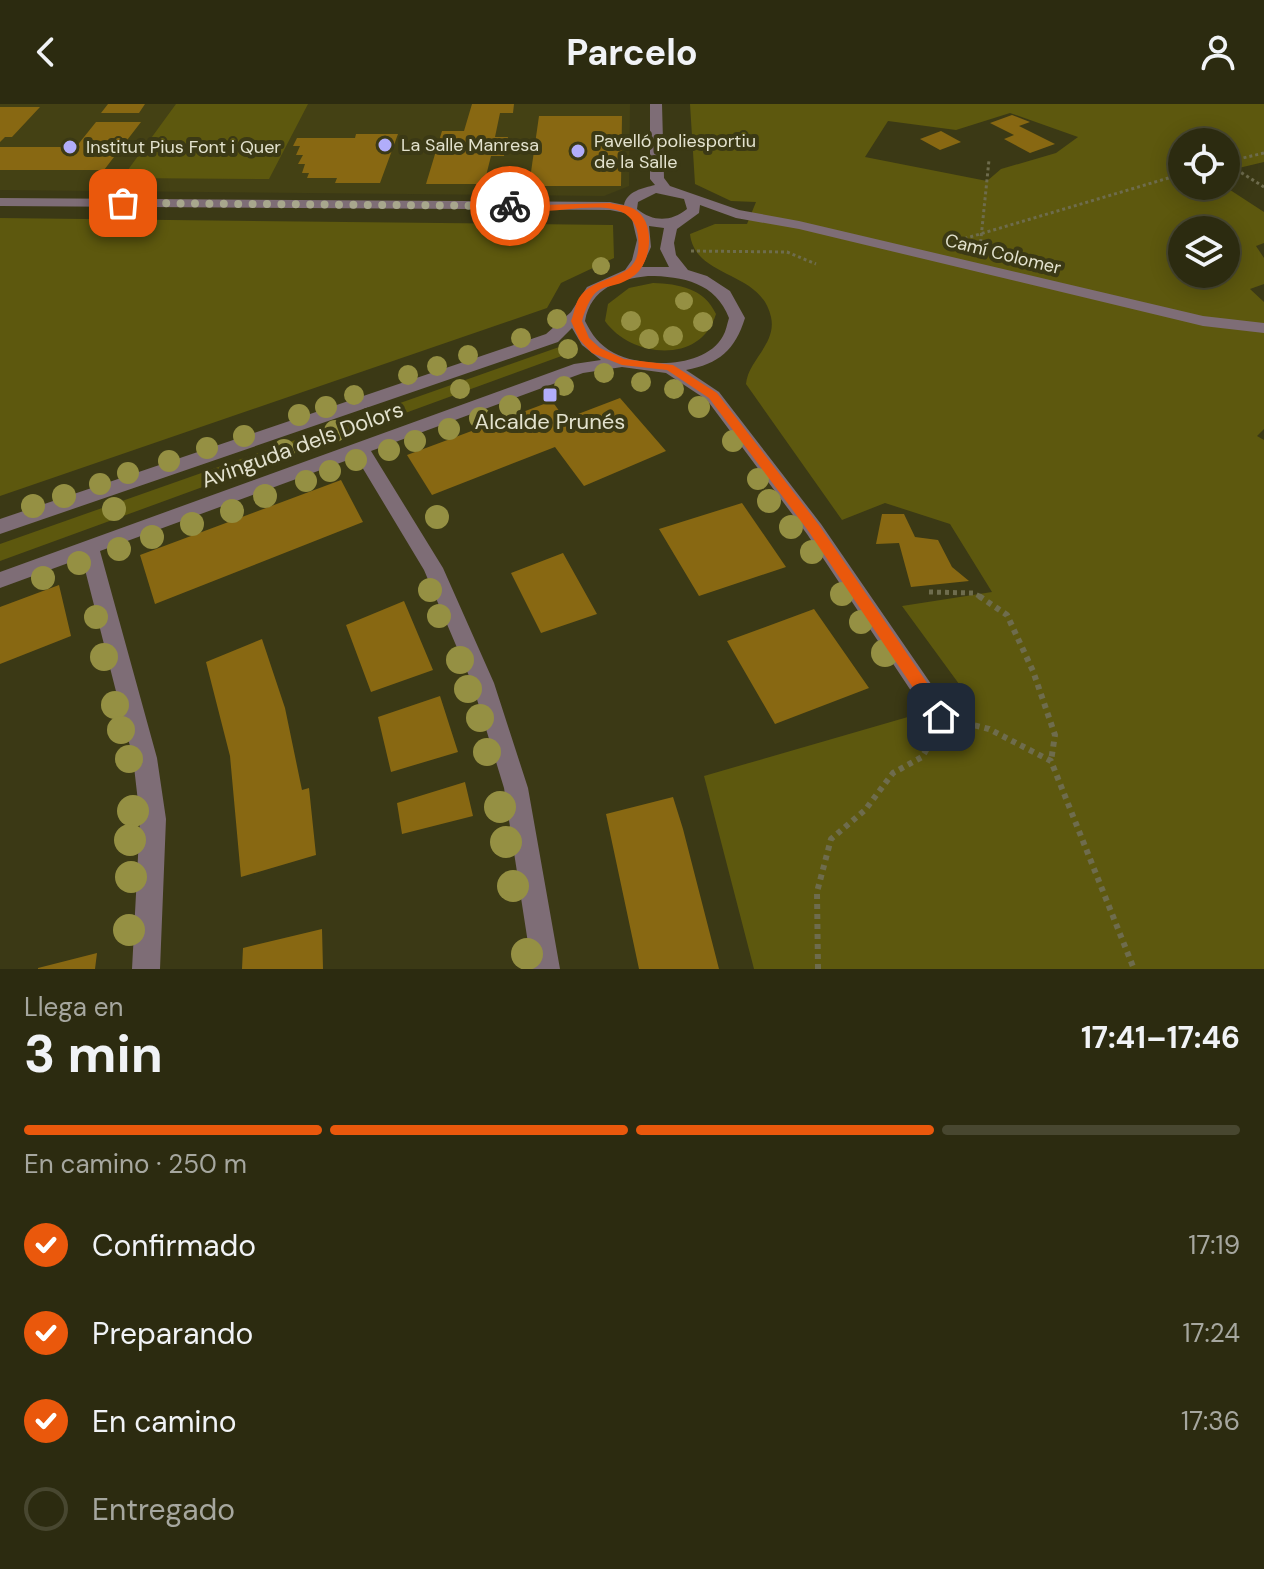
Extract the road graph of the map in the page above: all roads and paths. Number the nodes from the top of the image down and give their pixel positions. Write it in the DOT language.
graph roads {
  1 [pos="656,104"];
  2 [pos="1264,153"];
  3 [pos="1240,159"];
  4 [pos="989,160"];
  5 [pos="1240,171"];
  6 [pos="1168,178"];
  7 [pos="1264,187"];
  8 [pos="666,189"];
  9 [pos="691,198"];
  10 [pos="0,202"];
  11 [pos="634,214"];
  12 [pos="734,214"];
  13 [pos="680,220"];
  14 [pos="987,231"];
  15 [pos="666,250"];
  16 [pos="915,253"];
  17 [pos="816,264"];
  18 [pos="631,273"];
  19 [pos="682,273"];
  20 [pos="577,315"];
  21 [pos="1264,328"];
  22 [pos="716,353"];
  23 [pos="622,362"];
  24 [pos="669,367"];
  25 [pos="713,396"];
  26 [pos="360,448"];
  27 [pos="0,527"];
  28 [pos="89,547"];
  29 [pos="0,580"];
  30 [pos="929,592"];
  31 [pos="941,717"];
  32 [pos="1051,761"];
  33 [pos="146,969"];
  34 [pos="546,969"];
  35 [pos="818,969"];
  36 [pos="1134,969"];
  1 -- 8 [label="street"];
  2 -- 3 [label="path"];
  4 -- 14 [label="path"];
  5 -- 7 [label="path"];
  6 -- 14 [label="path"];
  8 -- 9 [label="street, Camí Colomer"];
  8 -- 11 [label="street"];
  9 -- 12 [label="street, Camí Colomer"];
  9 -- 13 [label="street"];
  10 -- 11 [label="street, Camí Colomer"];
  11 -- 13 [label="street, Camí Colomer"];
  11 -- 18 [label="street"];
  12 -- 13 [label="street, Camí Colomer"];
  12 -- 16 [label="street, Camí Colomer"];
  13 -- 15 [label="street"];
  14 -- 16 [label="path"];
  15 -- 17 [label="path"];
  15 -- 19 [label="street"];
  16 -- 21 [label="street, Camí Colomer"];
  18 -- 19 [label="street"];
  18 -- 20 [label="street"];
  19 -- 22 [label="street"];
  20 -- 23 [label="street"];
  20 -- 27 [label="street, Avinguda dels Dolors"];
  22 -- 24 [label="street"];
  22 -- 25 [label="street"];
  23 -- 24 [label="street"];
  23 -- 26 [label="street, Avinguda dels Dolors"];
  24 -- 25 [label="street"];
  25 -- 31 [label="street"];
  26 -- 28 [label="street, Avinguda dels Dolors"];
  26 -- 34 [label="street"];
  28 -- 29 [label="street, Avinguda dels Dolors"];
  28 -- 33 [label="street"];
  30 -- 32 [label="path"];
  31 -- 32 [label="path"];
  31 -- 35 [label="path"];
  32 -- 36 [label="path"];
}
